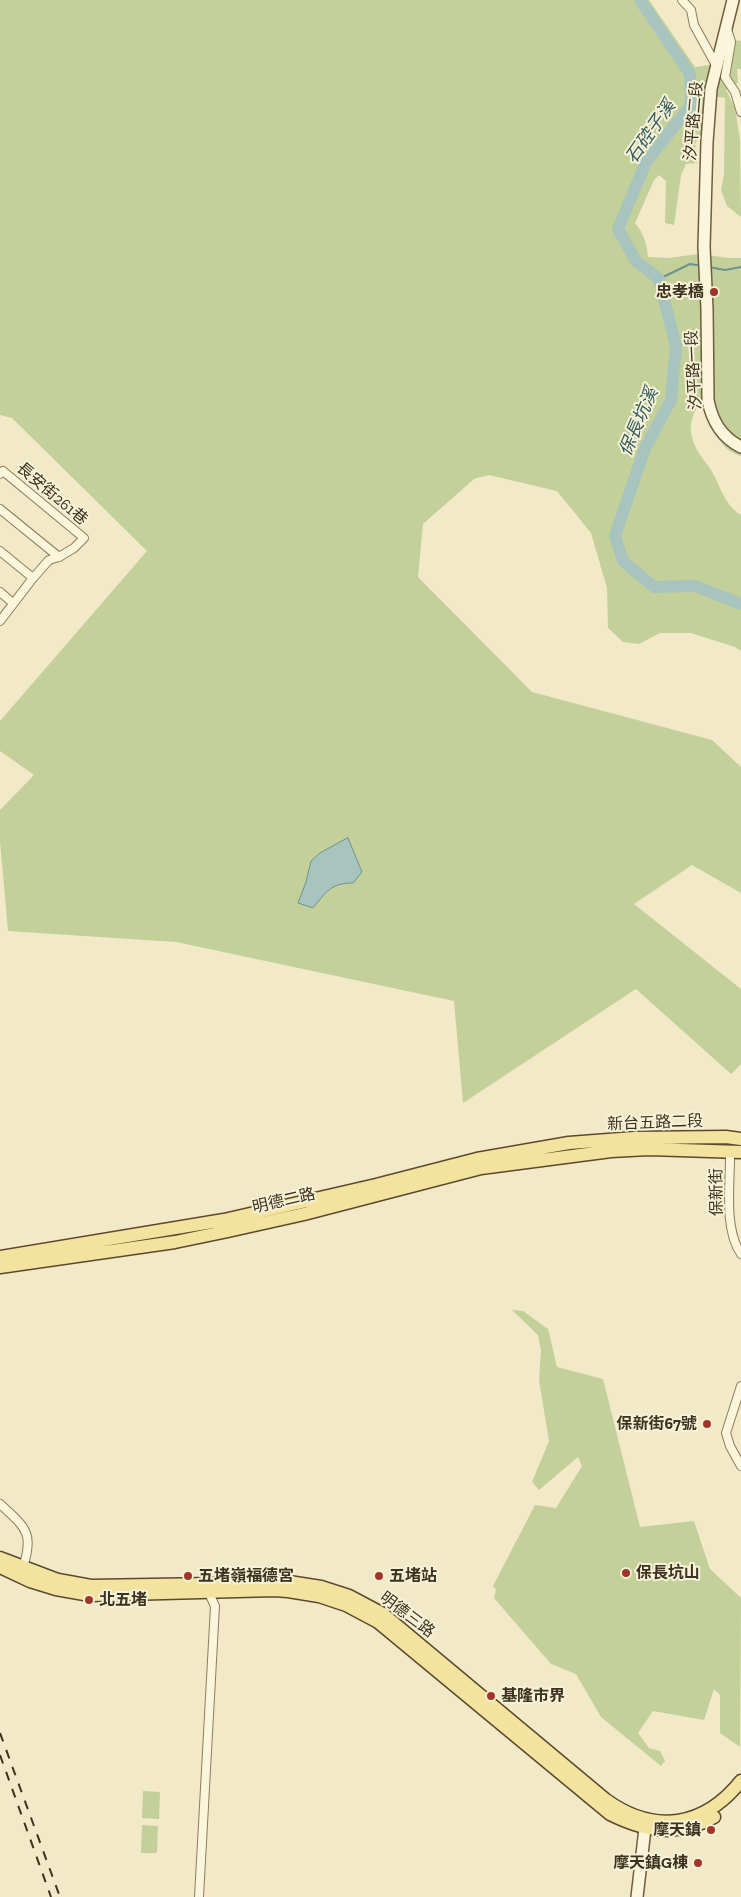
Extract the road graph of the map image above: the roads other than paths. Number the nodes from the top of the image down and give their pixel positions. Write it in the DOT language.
graph roads {
  1 [pos="682,0"];
  2 [pos="733,0"];
  3 [pos="726,27"];
  4 [pos="716,65"];
  5 [pos="741,112"];
  6 [pos="706,279"];
  7 [pos="741,447"];
  8 [pos="1,472"];
  9 [pos="0,509"];
  10 [pos="0,551"];
  11 [pos="60,557"];
  12 [pos="33,578"];
  13 [pos="0,592"];
  14 [pos="14,603"];
  15 [pos="0,621"];
  16 [pos="741,1139"];
  17 [pos="571,1150"];
  18 [pos="736,1155"];
  19 [pos="741,1254"];
  20 [pos="0,1257"];
  21 [pos="0,1267"];
  22 [pos="741,1386"];
  23 [pos="741,1466"];
  24 [pos="0,1504"];
  25 [pos="3,1564"];
  26 [pos="21,1572"];
  27 [pos="229,1586"];
  28 [pos="206,1588"];
  29 [pos="215,1606"];
  30 [pos="741,1781"];
  31 [pos="741,1793"];
  32 [pos="646,1824"];
  33 [pos="199,1897"];
  34 [pos="636,1897"];
  1 -- 4 [label="street"];
  2 -- 3 [label="street, 汐平路二段"];
  3 -- 4 [label="street, 汐平路二段"];
  3 -- 5 [label="street"];
  4 -- 6 [label="street, 汐平路二段"];
  6 -- 7 [label="street, 汐平路一段"];
  8 -- 11 [label="street, 長安街261巷"];
  9 -- 11 [label="street"];
  10 -- 12 [label="street"];
  11 -- 12 [label="street"];
  12 -- 14 [label="street"];
  13 -- 14 [label="street"];
  14 -- 15 [label="street"];
  16 -- 17 [label="main road, 新台五路二段"];
  17 -- 18 [label="main road, 新台五路二段"];
  17 -- 20 [label="main road, 明德二路"];
  17 -- 21 [label="main road, 明德二路"];
  18 -- 19 [label="street, 保新街"];
  22 -- 23 [label="street"];
  24 -- 26 [label="street"];
  25 -- 26 [label="main road, 明德三路"];
  26 -- 28 [label="main road, 明德三路"];
  27 -- 28 [label="main road, 明德三路"];
  27 -- 29 [label="street"];
  27 -- 32 [label="main road, 明德三路"];
  28 -- 29 [label="street"];
  29 -- 33 [label="street"];
  30 -- 32 [label="main road"];
  31 -- 32 [label="main road"];
  32 -- 34 [label="street"];
}
